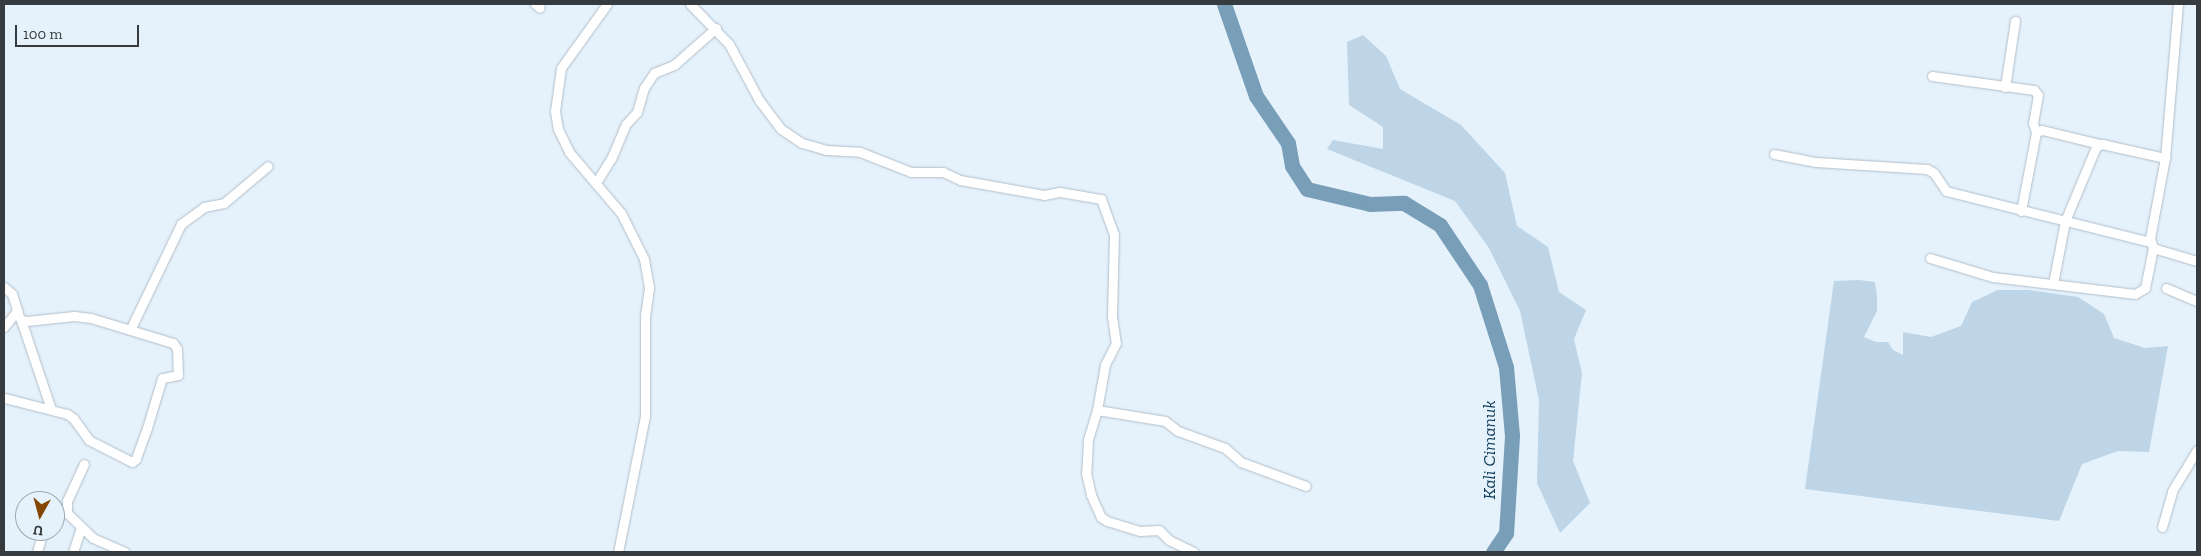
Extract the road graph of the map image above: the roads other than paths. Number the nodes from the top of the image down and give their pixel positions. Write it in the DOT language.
graph roads {
  1 [pos="607,4"];
  2 [pos="690,4"];
  3 [pos="2178,4"];
  4 [pos="2015,21"];
  5 [pos="716,28"];
  6 [pos="1932,76"];
  7 [pos="2005,87"];
  8 [pos="2036,132"];
  9 [pos="2100,144"];
  10 [pos="1774,154"];
  11 [pos="2165,158"];
  12 [pos="268,166"];
  13 [pos="597,181"];
  14 [pos="2021,210"];
  15 [pos="2065,221"];
  16 [pos="2152,245"];
  17 [pos="1930,258"];
  18 [pos="2197,261"];
  19 [pos="2053,284"];
  20 [pos="4,287"];
  21 [pos="2166,288"];
  22 [pos="2197,301"];
  23 [pos="19,316"];
  24 [pos="4,327"];
  25 [pos="130,330"];
  26 [pos="4,398"];
  27 [pos="51,409"];
  28 [pos="1097,410"];
  29 [pos="2197,450"];
  30 [pos="84,464"];
  31 [pos="1306,486"];
  32 [pos="67,513"];
  33 [pos="2162,527"];
  34 [pos="81,528"];
  35 [pos="110,550"];
  36 [pos="73,552"];
  37 [pos="125,552"];
  38 [pos="618,552"];
  39 [pos="1194,552"];
  1 -- 13 [label="street"];
  2 -- 5 [label="street"];
  3 -- 11 [label="street"];
  4 -- 7 [label="street"];
  5 -- 13 [label="street"];
  5 -- 28 [label="street"];
  6 -- 7 [label="street"];
  7 -- 8 [label="street"];
  8 -- 9 [label="street"];
  8 -- 14 [label="street"];
  9 -- 11 [label="street"];
  9 -- 15 [label="street"];
  10 -- 14 [label="street"];
  11 -- 16 [label="street"];
  12 -- 25 [label="street"];
  13 -- 38 [label="street"];
  14 -- 15 [label="street"];
  15 -- 16 [label="street"];
  15 -- 19 [label="street"];
  16 -- 18 [label="street"];
  16 -- 19 [label="street"];
  17 -- 19 [label="street"];
  20 -- 23 [label="street"];
  21 -- 22 [label="street"];
  23 -- 24 [label="street"];
  23 -- 25 [label="street"];
  23 -- 27 [label="street"];
  25 -- 27 [label="street"];
  26 -- 27 [label="street"];
  28 -- 31 [label="street"];
  28 -- 39 [label="street"];
  29 -- 33 [label="street"];
  30 -- 32 [label="street"];
  32 -- 34 [label="street"];
  34 -- 35 [label="street"];
  34 -- 36 [label="street"];
  35 -- 37 [label="street"];
}
